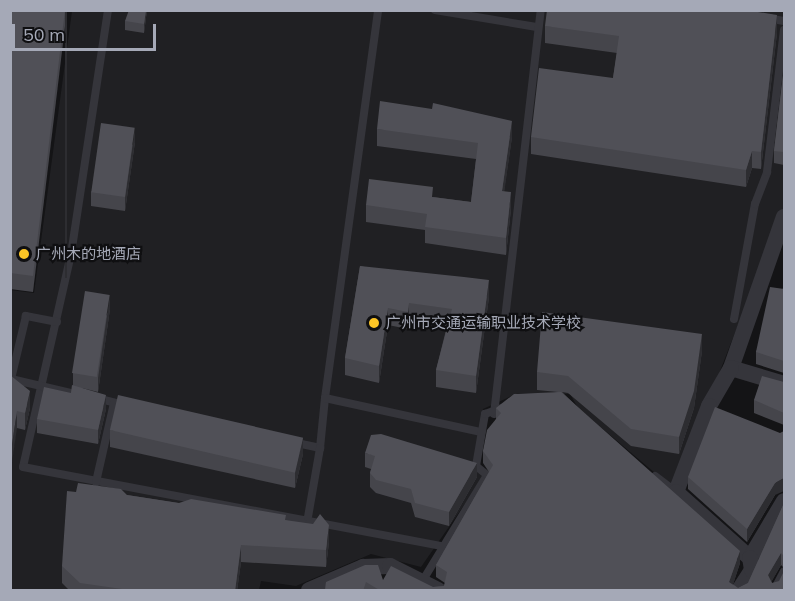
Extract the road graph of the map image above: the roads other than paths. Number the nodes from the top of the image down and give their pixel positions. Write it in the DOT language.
graph roads {
  1 [pos="108,10"];
  2 [pos="378,10"];
  3 [pos="435,10"];
  4 [pos="541,10"];
  5 [pos="750,16"];
  6 [pos="784,21"];
  7 [pos="537,27"];
  8 [pos="784,30"];
  9 [pos="784,218"];
  10 [pos="734,319"];
  11 [pos="57,322"];
  12 [pos="14,349"];
  13 [pos="731,368"];
  14 [pos="784,384"];
  15 [pos="43,386"];
  16 [pos="325,398"];
  17 [pos="515,398"];
  18 [pos="114,403"];
  19 [pos="710,406"];
  20 [pos="137,408"];
  21 [pos="494,414"];
  22 [pos="731,414"];
  23 [pos="481,432"];
  24 [pos="274,438"];
  25 [pos="320,448"];
  26 [pos="648,471"];
  27 [pos="96,482"];
  28 [pos="676,492"];
  29 [pos="784,501"];
  30 [pos="308,517"];
  31 [pos="441,546"];
  32 [pos="750,558"];
  33 [pos="784,571"];
  34 [pos="423,580"];
  35 [pos="309,591"];
  36 [pos="438,591"];
  37 [pos="739,591"];
  38 [pos="774,591"];
  1 -- 11 [label="lane"];
  2 -- 16 [label="lane"];
  3 -- 7 [label="lane"];
  4 -- 7 [label="lane"];
  5 -- 6 [label="lane"];
  7 -- 21 [label="lane"];
  8 -- 10 [label="lane"];
  9 -- 13 [label="street"];
  11 -- 12 [label="lane"];
  11 -- 15 [label="lane"];
  12 -- 15 [label="lane"];
  13 -- 14 [label="street"];
  13 -- 19 [label="street"];
  15 -- 18 [label="lane"];
  15 -- 27 [label="lane"];
  16 -- 23 [label="lane"];
  16 -- 25 [label="lane"];
  17 -- 21 [label="lane"];
  18 -- 20 [label="lane"];
  18 -- 27 [label="lane"];
  19 -- 22 [label="street"];
  19 -- 28 [label="street"];
  21 -- 23 [label="lane"];
  23 -- 31 [label="lane"];
  24 -- 25 [label="lane"];
  25 -- 30 [label="lane"];
  26 -- 28 [label="lane"];
  27 -- 30 [label="lane"];
  28 -- 32 [label="street"];
  29 -- 32 [label="street"];
  30 -- 31 [label="lane"];
  31 -- 34 [label="lane"];
  32 -- 37 [label="street"];
  33 -- 38 [label="lane"];
  34 -- 35 [label="street"];
  34 -- 36 [label="street"];
}
